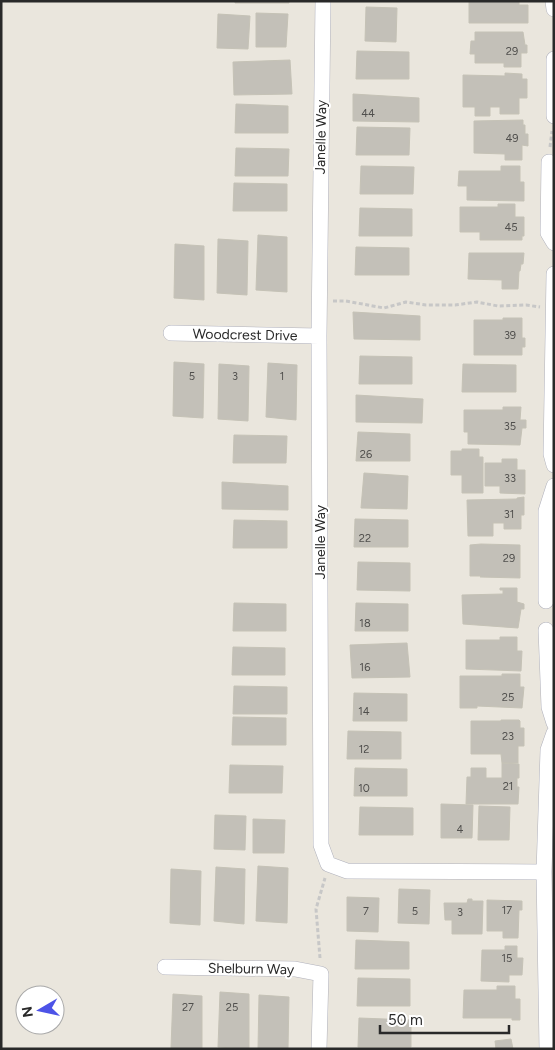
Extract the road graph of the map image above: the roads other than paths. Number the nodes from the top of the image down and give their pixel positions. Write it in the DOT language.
graph roads {
  1 [pos="323,1"];
  2 [pos="553,1"];
  3 [pos="554,9"];
  4 [pos="554,59"];
  5 [pos="553,121"];
  6 [pos="549,162"];
  7 [pos="554,243"];
  8 [pos="554,274"];
  9 [pos="553,309"];
  10 [pos="171,333"];
  11 [pos="319,336"];
  12 [pos="554,465"];
  13 [pos="554,486"];
  14 [pos="546,601"];
  15 [pos="546,630"];
  16 [pos="554,722"];
  17 [pos="554,733"];
  18 [pos="544,872"];
  19 [pos="166,967"];
  20 [pos="550,994"];
  21 [pos="319,1049"];
  22 [pos="547,1049"];
  1 -- 11 [label="street, Janelle Way"];
  2 -- 3 [label="street"];
  4 -- 5 [label="street"];
  6 -- 7 [label="street"];
  8 -- 9 [label="street"];
  9 -- 12 [label="street"];
  10 -- 11 [label="street, Woodcrest Drive"];
  11 -- 18 [label="street, Janelle Way"];
  13 -- 14 [label="street"];
  15 -- 16 [label="street"];
  17 -- 18 [label="street"];
  18 -- 20 [label="street"];
  19 -- 21 [label="street, Shelburn Way"];
  20 -- 22 [label="street"];
}
